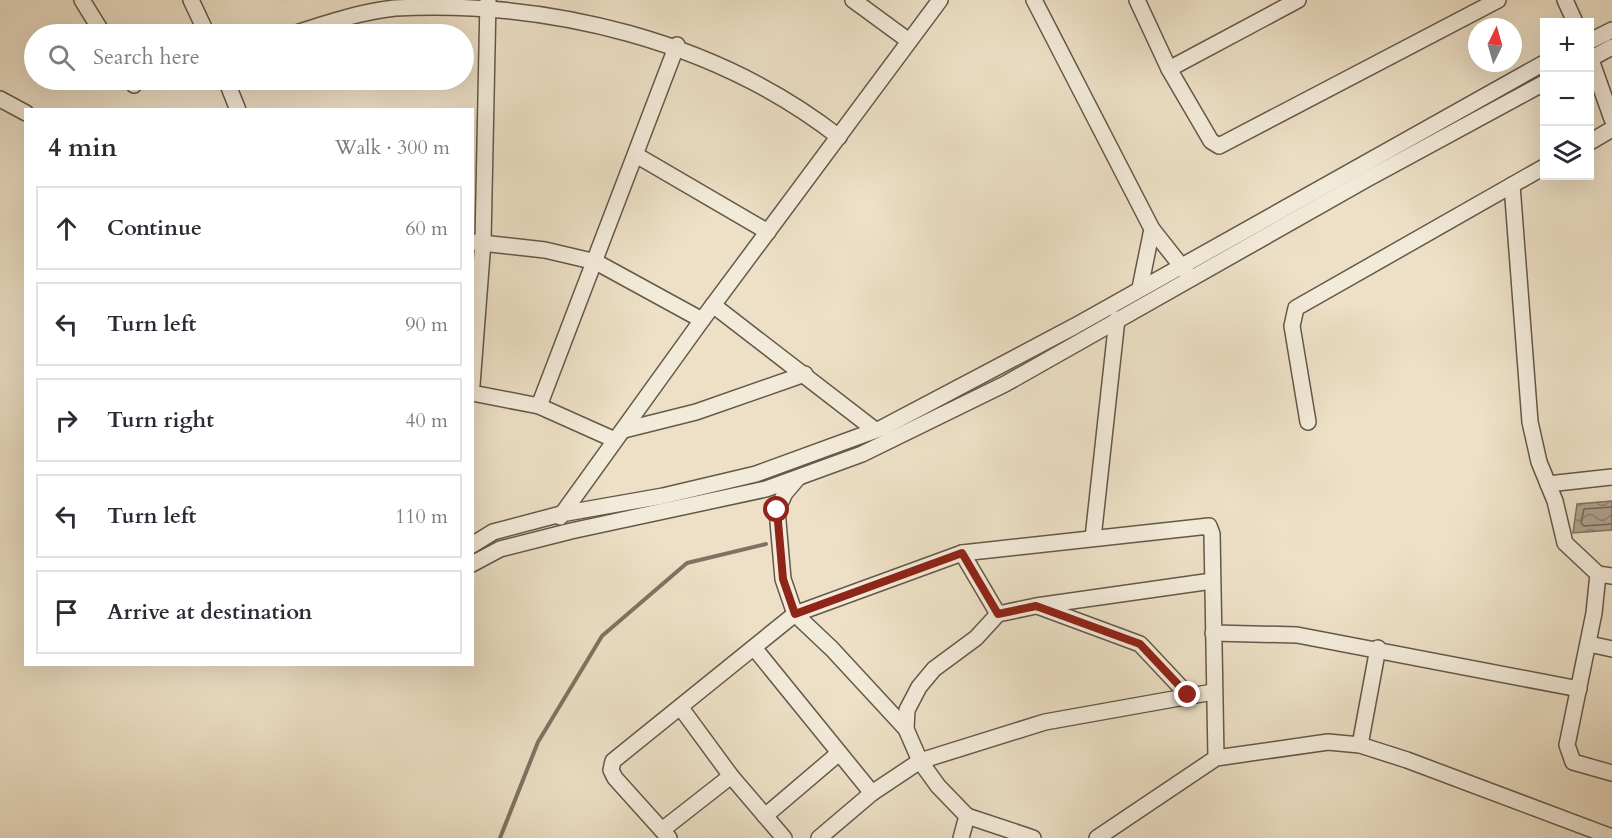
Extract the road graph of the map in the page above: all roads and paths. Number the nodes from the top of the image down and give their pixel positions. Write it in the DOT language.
graph roads {
  1 [pos="191,0"];
  2 [pos="853,0"];
  3 [pos="940,0"];
  4 [pos="1035,0"];
  5 [pos="1137,0"];
  6 [pos="1298,0"];
  7 [pos="1498,0"];
  8 [pos="1564,0"];
  9 [pos="85,1"];
  10 [pos="488,2"];
  11 [pos="1573,18"];
  12 [pos="98,24"];
  13 [pos="202,24"];
  14 [pos="322,24"];
  15 [pos="1612,30"];
  16 [pos="1594,39"];
  17 [pos="909,41"];
  18 [pos="677,45"];
  19 [pos="1612,47"];
  20 [pos="1594,56"];
  21 [pos="1540,66"];
  22 [pos="1169,69"];
  23 [pos="1594,69"];
  24 [pos="1540,86"];
  25 [pos="230,90"];
  26 [pos="0,99"];
  27 [pos="237,108"];
  28 [pos="24,111"];
  29 [pos="1445,117"];
  30 [pos="1612,119"];
  31 [pos="479,124"];
  32 [pos="1612,129"];
  33 [pos="1455,131"];
  34 [pos="839,137"];
  35 [pos="1594,140"];
  36 [pos="636,155"];
  37 [pos="1540,170"];
  38 [pos="1363,172"];
  39 [pos="1512,185"];
  40 [pos="1269,225"];
  41 [pos="1152,229"];
  42 [pos="768,232"];
  43 [pos="478,242"];
  44 [pos="596,262"];
  45 [pos="1181,265"];
  46 [pos="1190,278"];
  47 [pos="1140,288"];
  48 [pos="713,305"];
  49 [pos="1117,319"];
  50 [pos="702,320"];
  51 [pos="1079,333"];
  52 [pos="474,337"];
  53 [pos="992,371"];
  54 [pos="805,374"];
  55 [pos="1000,387"];
  56 [pos="474,393"];
  57 [pos="539,406"];
  58 [pos="902,417"];
  59 [pos="1308,422"];
  60 [pos="875,430"];
  61 [pos="911,430"];
  62 [pos="620,435"];
  63 [pos="822,450"];
  64 [pos="828,466"];
  65 [pos="1612,477"];
  66 [pos="798,478"];
  67 [pos="1548,484"];
  68 [pos="561,514"];
  69 [pos="553,536"];
  70 [pos="1093,538"];
  71 [pos="474,543"];
  72 [pos="962,553"];
  73 [pos="474,563"];
  74 [pos="1605,575"];
  75 [pos="1212,581"];
  76 [pos="1036,606"];
  77 [pos="795,614"];
  78 [pos="998,614"];
  79 [pos="1213,633"];
  80 [pos="1589,644"];
  81 [pos="1378,648"];
  82 [pos="755,649"];
  83 [pos="1612,649"];
  84 [pos="1579,689"];
  85 [pos="1213,692"];
  86 [pos="1188,695"];
  87 [pos="681,708"];
  88 [pos="906,729"];
  89 [pos="1360,745"];
  90 [pos="839,753"];
  91 [pos="1216,758"];
  92 [pos="920,761"];
  93 [pos="1612,774"];
  94 [pos="731,776"];
  95 [pos="872,793"];
  96 [pos="765,816"];
  97 [pos="967,816"];
  98 [pos="665,834"];
  99 [pos="1612,837"];
  100 [pos="784,838"];
  101 [pos="819,838"];
  102 [pos="961,838"];
  103 [pos="1033,838"];
  104 [pos="1097,838"];
  1 -- 13 [label="street"];
  2 -- 17 [label="street"];
  3 -- 17 [label="street"];
  4 -- 41 [label="street"];
  5 -- 22 [label="street"];
  6 -- 22 [label="street"];
  7 -- 22 [label="street"];
  8 -- 11 [label="street"];
  9 -- 12 [label="street"];
  10 -- 14 [label="street"];
  10 -- 18 [label="street"];
  10 -- 31 [label="street"];
  15 -- 16 [label="street"];
  17 -- 34 [label="street"];
  18 -- 34 [label="street"];
  18 -- 36 [label="street"];
  19 -- 20 [label="street"];
  21 -- 29 [label="street"];
  23 -- 30 [label="street"];
  24 -- 33 [label="street"];
  25 -- 27 [label="street"];
  26 -- 28 [label="street"];
  29 -- 33 [label="street"];
  29 -- 38 [label="street"];
  31 -- 43 [label="street"];
  32 -- 35 [label="street"];
  33 -- 38 [label="street"];
  34 -- 42 [label="street"];
  36 -- 42 [label="street"];
  36 -- 44 [label="street"];
  37 -- 39 [label="street"];
  38 -- 40 [label="street"];
  39 -- 59 [label="street"];
  39 -- 67 [label="street"];
  40 -- 45 [label="street"];
  40 -- 46 [label="street"];
  41 -- 45 [label="street"];
  41 -- 47 [label="street"];
  42 -- 48 [label="street"];
  43 -- 44 [label="street"];
  43 -- 52 [label="street"];
  44 -- 50 [label="street"];
  44 -- 57 [label="street"];
  45 -- 46 [label="street"];
  45 -- 47 [label="street"];
  46 -- 49 [label="street"];
  47 -- 51 [label="street"];
  48 -- 50 [label="street"];
  48 -- 54 [label="street"];
  49 -- 51 [label="street"];
  49 -- 70 [label="street"];
  50 -- 62 [label="street"];
  51 -- 53 [label="street"];
  51 -- 55 [label="street"];
  53 -- 55 [label="street"];
  53 -- 58 [label="street"];
  54 -- 60 [label="street"];
  54 -- 62 [label="street"];
  55 -- 61 [label="street"];
  56 -- 57 [label="street"];
  57 -- 62 [label="street"];
  58 -- 60 [label="street"];
  58 -- 61 [label="street"];
  60 -- 63 [label="street"];
  61 -- 64 [label="street"];
  62 -- 68 [label="street"];
  63 -- 64 [label="street"];
  63 -- 68 [label="street"];
  64 -- 66 [label="street"];
  65 -- 67 [label="street"];
  66 -- 69 [label="street"];
  66 -- 77 [label="street"];
  67 -- 74 [label="street"];
  68 -- 69 [label="street"];
  68 -- 71 [label="street"];
  69 -- 73 [label="street"];
  70 -- 72 [label="street"];
  70 -- 75 [label="street"];
  72 -- 77 [label="street"];
  72 -- 78 [label="street"];
  74 -- 80 [label="street"];
  75 -- 76 [label="street"];
  75 -- 79 [label="street"];
  76 -- 78 [label="street"];
  76 -- 86 [label="street"];
  77 -- 82 [label="street"];
  77 -- 88 [label="street"];
  78 -- 88 [label="street"];
  79 -- 81 [label="street"];
  79 -- 85 [label="street"];
  80 -- 83 [label="street"];
  80 -- 84 [label="street"];
  81 -- 84 [label="street"];
  81 -- 89 [label="street"];
  82 -- 87 [label="street"];
  82 -- 90 [label="street"];
  84 -- 93 [label="street"];
  85 -- 86 [label="street"];
  85 -- 91 [label="street"];
  86 -- 92 [label="street"];
  87 -- 94 [label="street"];
  87 -- 98 [label="street"];
  88 -- 92 [label="street"];
  89 -- 91 [label="street"];
  89 -- 99 [label="street"];
  90 -- 95 [label="street"];
  90 -- 96 [label="street"];
  91 -- 104 [label="street"];
  92 -- 95 [label="street"];
  92 -- 97 [label="street"];
  94 -- 96 [label="street"];
  94 -- 98 [label="street"];
  95 -- 101 [label="street"];
  96 -- 100 [label="street"];
  97 -- 102 [label="street"];
  97 -- 103 [label="street"];
}
